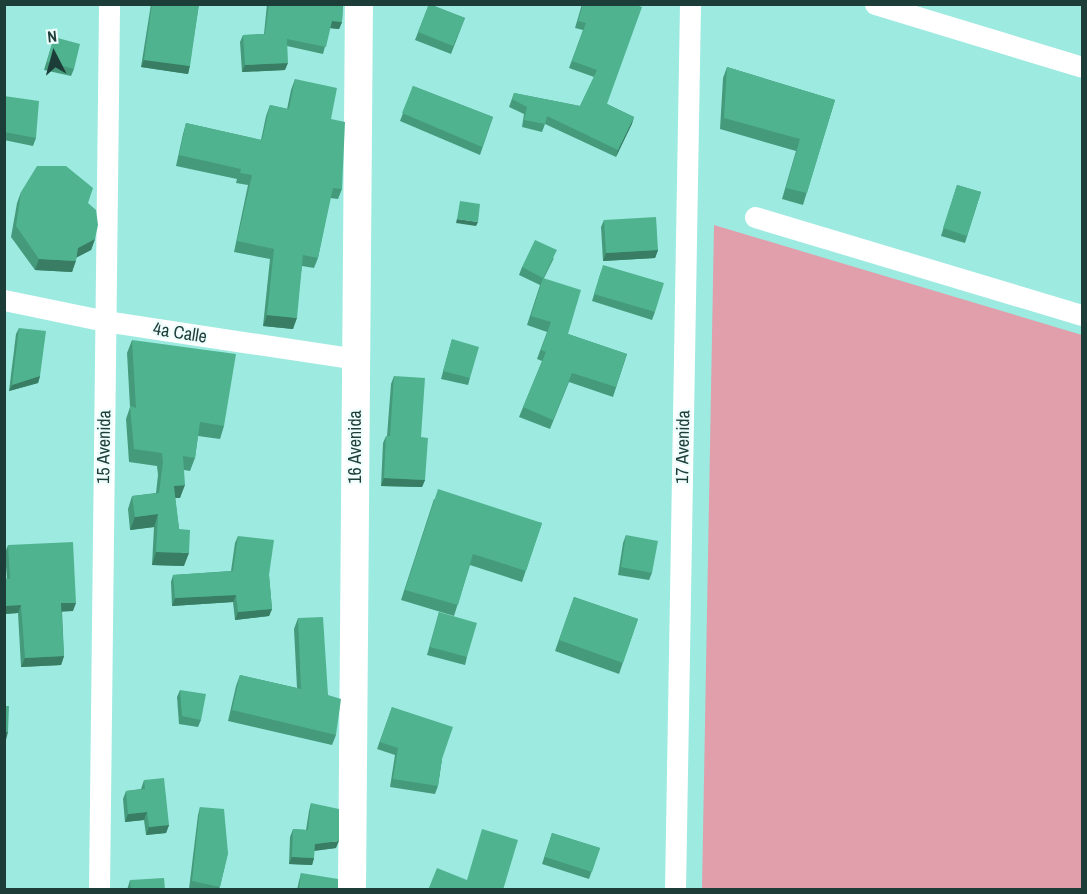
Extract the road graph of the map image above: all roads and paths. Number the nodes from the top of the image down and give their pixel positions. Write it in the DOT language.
graph roads {
  1 [pos="109,4"];
  2 [pos="359,4"];
  3 [pos="690,4"];
  4 [pos="875,4"];
  5 [pos="1083,67"];
  6 [pos="755,217"];
  7 [pos="4,300"];
  8 [pos="1083,315"];
  9 [pos="105,321"];
  10 [pos="356,359"];
  11 [pos="99,890"];
  12 [pos="352,890"];
  13 [pos="675,890"];
  1 -- 9 [label="street, 15 Avenida"];
  2 -- 10 [label="main road, 16 Avenida"];
  3 -- 13 [label="street, 17 Avenida"];
  4 -- 5 [label="street"];
  6 -- 8 [label="street"];
  7 -- 9 [label="street, 4a Calle"];
  9 -- 10 [label="street, 4a Calle"];
  9 -- 11 [label="street, 15 Avenida"];
  10 -- 12 [label="main road, 16 Avenida"];
}
